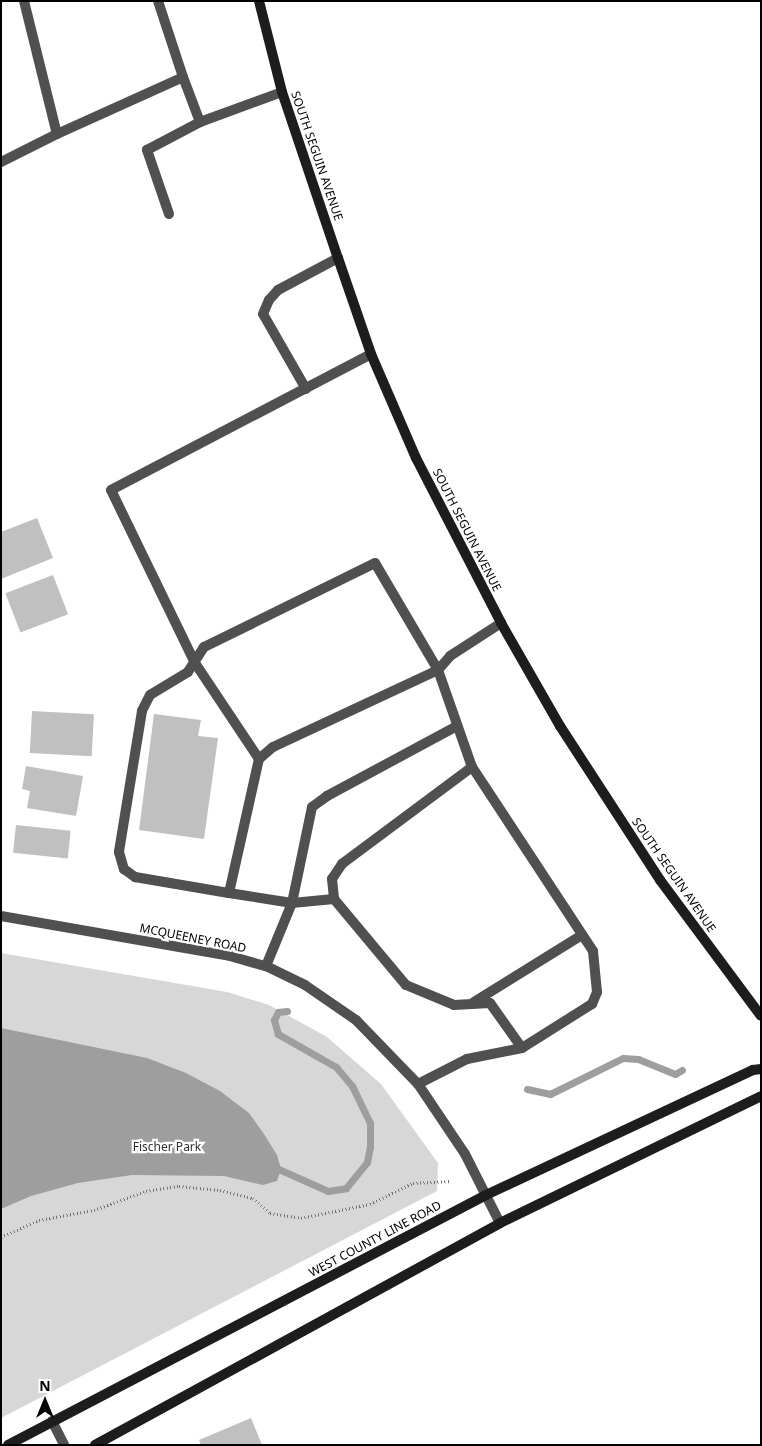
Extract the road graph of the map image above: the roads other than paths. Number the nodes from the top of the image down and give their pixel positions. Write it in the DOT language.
graph roads {
  1 [pos="24,1"];
  2 [pos="158,1"];
  3 [pos="259,1"];
  4 [pos="183,77"];
  5 [pos="282,92"];
  6 [pos="200,122"];
  7 [pos="56,134"];
  8 [pos="1,162"];
  9 [pos="169,214"];
  10 [pos="338,258"];
  11 [pos="371,354"];
  12 [pos="306,388"];
  13 [pos="501,623"];
  14 [pos="195,663"];
  15 [pos="438,670"];
  16 [pos="457,726"];
  17 [pos="259,759"];
  18 [pos="472,767"];
  19 [pos="229,893"];
  20 [pos="334,899"];
  21 [pos="292,903"];
  22 [pos="1,916"];
  23 [pos="582,935"];
  24 [pos="266,966"];
  25 [pos="474,1002"];
  26 [pos="761,1016"];
  27 [pos="522,1048"];
  28 [pos="761,1069"];
  29 [pos="418,1084"];
  30 [pos="761,1096"];
  31 [pos="486,1195"];
  32 [pos="500,1223"];
  33 [pos="52,1421"];
  34 [pos="8,1445"];
  35 [pos="64,1445"];
  36 [pos="95,1445"];
  1 -- 7 [label="street"];
  2 -- 4 [label="street"];
  3 -- 5 [label="main road, SOUTH SEGUIN AVENUE"];
  4 -- 6 [label="street"];
  4 -- 7 [label="street"];
  5 -- 6 [label="street"];
  5 -- 10 [label="main road, SOUTH SEGUIN AVENUE"];
  6 -- 9 [label="street"];
  7 -- 8 [label="street"];
  10 -- 11 [label="main road, SOUTH SEGUIN AVENUE"];
  10 -- 12 [label="street"];
  11 -- 12 [label="street"];
  11 -- 13 [label="main road, SOUTH SEGUIN AVENUE"];
  12 -- 14 [label="street"];
  13 -- 15 [label="street"];
  13 -- 26 [label="main road, SOUTH SEGUIN AVENUE"];
  14 -- 15 [label="street"];
  14 -- 17 [label="street"];
  14 -- 19 [label="street"];
  15 -- 16 [label="street"];
  15 -- 17 [label="street"];
  16 -- 18 [label="street"];
  16 -- 21 [label="street"];
  17 -- 19 [label="street"];
  18 -- 20 [label="street"];
  18 -- 23 [label="street"];
  19 -- 21 [label="street"];
  20 -- 21 [label="street"];
  20 -- 25 [label="street"];
  21 -- 24 [label="street"];
  22 -- 24 [label="street, MCQUEENEY ROAD"];
  23 -- 25 [label="street"];
  23 -- 27 [label="street"];
  24 -- 29 [label="street, MCQUEENEY ROAD"];
  25 -- 27 [label="street"];
  27 -- 29 [label="street"];
  28 -- 31 [label="main road, WEST COUNTY LINE ROAD"];
  29 -- 31 [label="street, MCQUEENEY ROAD"];
  30 -- 32 [label="main road"];
  31 -- 32 [label="street, MCQUEENEY ROAD"];
  31 -- 33 [label="main road, WEST COUNTY LINE ROAD"];
  32 -- 36 [label="main road"];
  33 -- 34 [label="main road, WEST COUNTY LINE ROAD"];
  33 -- 35 [label="street"];
}
